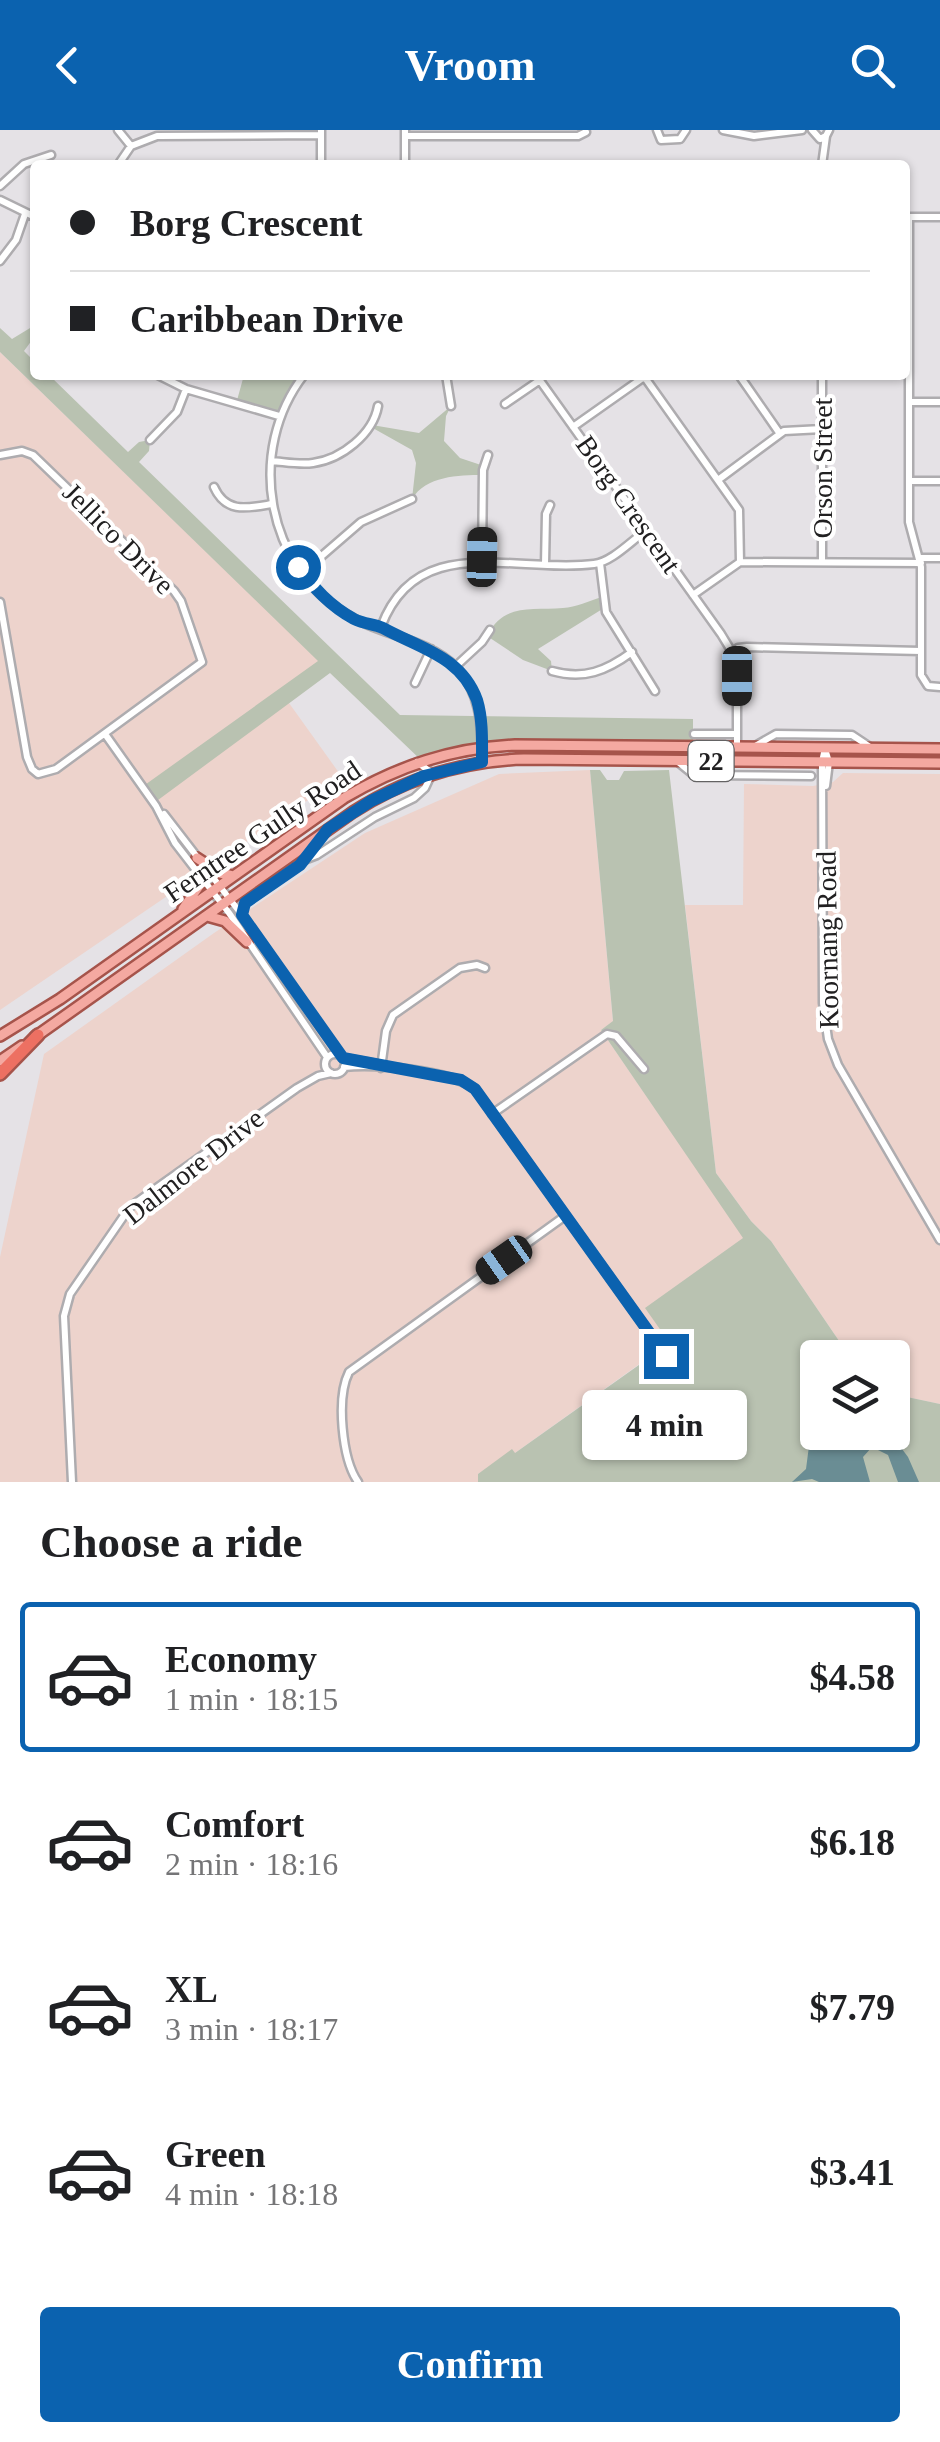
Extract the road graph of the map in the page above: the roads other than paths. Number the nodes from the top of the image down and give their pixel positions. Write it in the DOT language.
graph roads {
  1 [pos="118,130"];
  2 [pos="657,130"];
  3 [pos="686,130"];
  4 [pos="723,130"];
  5 [pos="801,130"];
  6 [pos="840,130"];
  7 [pos="739,132"];
  8 [pos="321,133"];
  9 [pos="406,133"];
  10 [pos="588,133"];
  11 [pos="821,134"];
  12 [pos="132,146"];
  13 [pos="50,155"];
  14 [pos="36,160"];
  15 [pos="122,160"];
  16 [pos="321,160"];
  17 [pos="406,160"];
  18 [pos="822,160"];
  19 [pos="30,162"];
  20 [pos="0,186"];
  21 [pos="0,200"];
  22 [pos="25,214"];
  23 [pos="30,216"];
  24 [pos="910,217"];
  25 [pos="940,217"];
  26 [pos="0,261"];
  27 [pos="168,380"];
  28 [pos="301,380"];
  29 [pos="447,380"];
  30 [pos="534,380"];
  31 [pos="540,380"];
  32 [pos="637,380"];
  33 [pos="646,380"];
  34 [pos="742,380"];
  35 [pos="822,380"];
  36 [pos="909,380"];
  37 [pos="186,389"];
  38 [pos="909,402"];
  39 [pos="940,402"];
  40 [pos="505,404"];
  41 [pos="378,406"];
  42 [pos="451,406"];
  43 [pos="279,416"];
  44 [pos="573,426"];
  45 [pos="822,429"];
  46 [pos="780,434"];
  47 [pos="150,440"];
  48 [pos="0,455"];
  49 [pos="488,455"];
  50 [pos="272,462"];
  51 [pos="718,480"];
  52 [pos="940,481"];
  53 [pos="909,482"];
  54 [pos="214,488"];
  55 [pos="412,499"];
  56 [pos="272,504"];
  57 [pos="550,505"];
  58 [pos="647,530"];
  59 [pos="940,558"];
  60 [pos="920,560"];
  61 [pos="740,562"];
  62 [pos="822,562"];
  63 [pos="600,563"];
  64 [pos="482,564"];
  65 [pos="545,564"];
  66 [pos="302,572"];
  67 [pos="692,593"];
  68 [pos="0,602"];
  69 [pos="380,627"];
  70 [pos="490,630"];
  71 [pos="431,649"];
  72 [pos="921,649"];
  73 [pos="632,652"];
  74 [pos="734,652"];
  75 [pos="455,667"];
  76 [pos="552,670"];
  77 [pos="415,683"];
  78 [pos="940,688"];
  79 [pos="656,691"];
  80 [pos="105,734"];
  81 [pos="694,734"];
  82 [pos="737,734"];
  83 [pos="737,747"];
  84 [pos="753,747"];
  85 [pos="482,748"];
  86 [pos="825,748"];
  87 [pos="870,748"];
  88 [pos="940,749"];
  89 [pos="677,760"];
  90 [pos="417,762"];
  91 [pos="482,762"];
  92 [pos="822,762"];
  93 [pos="940,763"];
  94 [pos="432,774"];
  95 [pos="794,776"];
  96 [pos="812,776"];
  97 [pos="156,806"];
  98 [pos="328,829"];
  99 [pos="197,858"];
  100 [pos="304,860"];
  101 [pos="264,874"];
  102 [pos="286,875"];
  103 [pos="199,876"];
  104 [pos="233,876"];
  105 [pos="214,889"];
  106 [pos="225,902"];
  107 [pos="179,915"];
  108 [pos="242,915"];
  109 [pos="206,916"];
  110 [pos="247,942"];
  111 [pos="485,968"];
  112 [pos="38,1035"];
  113 [pos="0,1036"];
  114 [pos="326,1060"];
  115 [pos="342,1060"];
  116 [pos="0,1061"];
  117 [pos="381,1066"];
  118 [pos="644,1069"];
  119 [pos="331,1073"];
  120 [pos="0,1074"];
  121 [pos="297,1088"];
  122 [pos="492,1114"];
  123 [pos="565,1216"];
  124 [pos="940,1240"];
  125 [pos="666,1356"];
  126 [pos="72,1482"];
  127 [pos="358,1482"];
  1 -- 12 [label="street"];
  2 -- 3 [label="street"];
  4 -- 7 [label="street"];
  5 -- 7 [label="street"];
  5 -- 11 [label="street"];
  6 -- 11 [label="street"];
  8 -- 12 [label="street"];
  8 -- 16 [label="street"];
  9 -- 10 [label="street"];
  9 -- 17 [label="street"];
  11 -- 18 [label="street"];
  12 -- 15 [label="street"];
  13 -- 14 [label="street"];
  19 -- 20 [label="street"];
  21 -- 22 [label="street"];
  22 -- 23 [label="street"];
  22 -- 26 [label="street"];
  24 -- 25 [label="street"];
  27 -- 37 [label="street"];
  28 -- 43 [label="street"];
  29 -- 42 [label="street"];
  30 -- 40 [label="street"];
  31 -- 44 [label="street, Borg Crescent"];
  32 -- 44 [label="street"];
  33 -- 51 [label="street"];
  34 -- 46 [label="street"];
  35 -- 45 [label="street, Orson Street"];
  36 -- 38 [label="street"];
  37 -- 43 [label="street"];
  37 -- 47 [label="street"];
  38 -- 39 [label="street"];
  38 -- 53 [label="street"];
  41 -- 50 [label="street"];
  43 -- 50 [label="street"];
  44 -- 58 [label="street, Borg Crescent"];
  45 -- 46 [label="street"];
  45 -- 62 [label="street, Orson Street"];
  46 -- 51 [label="street"];
  48 -- 80 [label="street, Jellico Drive"];
  49 -- 64 [label="street"];
  50 -- 56 [label="street"];
  51 -- 61 [label="street"];
  52 -- 53 [label="street"];
  53 -- 60 [label="street"];
  54 -- 56 [label="street"];
  55 -- 66 [label="street"];
  56 -- 66 [label="street"];
  57 -- 65 [label="street"];
  58 -- 63 [label="street"];
  58 -- 67 [label="street, Borg Crescent"];
  59 -- 60 [label="street"];
  60 -- 62 [label="street"];
  60 -- 72 [label="street"];
  61 -- 62 [label="street"];
  61 -- 67 [label="street"];
  63 -- 65 [label="street"];
  63 -- 73 [label="street"];
  64 -- 65 [label="street"];
  64 -- 69 [label="street"];
  66 -- 69 [label="street"];
  67 -- 74 [label="street, Borg Crescent"];
  68 -- 80 [label="street"];
  69 -- 71 [label="street"];
  70 -- 75 [label="street"];
  71 -- 75 [label="street"];
  71 -- 77 [label="street"];
  72 -- 74 [label="street"];
  72 -- 78 [label="street"];
  73 -- 76 [label="street"];
  73 -- 79 [label="street"];
  74 -- 82 [label="street, Borg Crescent"];
  75 -- 85 [label="street"];
  80 -- 97 [label="street"];
  81 -- 82 [label="street"];
  82 -- 83 [label="street, Borg Crescent"];
  83 -- 84 [label="main road, Ferntree Gully Road / 22"];
  83 -- 85 [label="main road, Ferntree Gully Road / 22"];
  84 -- 86 [label="main road, Ferntree Gully Road / 22"];
  84 -- 87 [label="street"];
  85 -- 90 [label="main road, Ferntree Gully Road / 22"];
  85 -- 91 [label="street"];
  86 -- 87 [label="main road, Ferntree Gully Road / 22"];
  86 -- 92 [label="street, Koornang Road"];
  87 -- 88 [label="main road, Ferntree Gully Road / 22"];
  89 -- 91 [label="main road, Ferntree Gully Road / 22"];
  89 -- 92 [label="main road, Ferntree Gully Road / 22"];
  89 -- 95 [label="street"];
  90 -- 94 [label="street"];
  90 -- 104 [label="main road, Ferntree Gully Road / 22"];
  91 -- 94 [label="main road, Ferntree Gully Road / 22"];
  92 -- 93 [label="main road, Ferntree Gully Road / 22"];
  92 -- 95 [label="street"];
  92 -- 124 [label="street, Koornang Road"];
  94 -- 98 [label="main road, Ferntree Gully Road / 22"];
  94 -- 100 [label="street"];
  95 -- 96 [label="street"];
  97 -- 99 [label="street"];
  97 -- 103 [label="street"];
  98 -- 100 [label="street"];
  98 -- 101 [label="main road, Ferntree Gully Road / 22"];
  99 -- 104 [label="main road"];
  99 -- 105 [label="street"];
  100 -- 102 [label="street"];
  101 -- 102 [label="street"];
  101 -- 106 [label="main road, Ferntree Gully Road / 22"];
  102 -- 108 [label="street"];
  103 -- 105 [label="street"];
  103 -- 107 [label="main road"];
  104 -- 105 [label="main road, Ferntree Gully Road / 22"];
  105 -- 106 [label="street"];
  105 -- 107 [label="main road, Ferntree Gully Road / 22"];
  106 -- 108 [label="street"];
  106 -- 109 [label="main road, Ferntree Gully Road / 22"];
  106 -- 110 [label="street"];
  107 -- 113 [label="main road, Ferntree Gully Road / 22"];
  108 -- 115 [label="street"];
  109 -- 110 [label="main road"];
  109 -- 112 [label="main road, Ferntree Gully Road / 22"];
  110 -- 114 [label="street"];
  111 -- 117 [label="street"];
  112 -- 116 [label="main road, Ferntree Gully Road / 22"];
  112 -- 120 [label="highway"];
  114 -- 115 [label="street"];
  114 -- 119 [label="street"];
  114 -- 121 [label="street, Dalmore Drive"];
  115 -- 117 [label="street"];
  115 -- 119 [label="street, Dalmore Drive"];
  117 -- 122 [label="street"];
  118 -- 122 [label="street"];
  119 -- 121 [label="street, Dalmore Drive"];
  121 -- 126 [label="street, Dalmore Drive"];
  122 -- 123 [label="street"];
  123 -- 125 [label="street"];
  123 -- 127 [label="street"];
}
